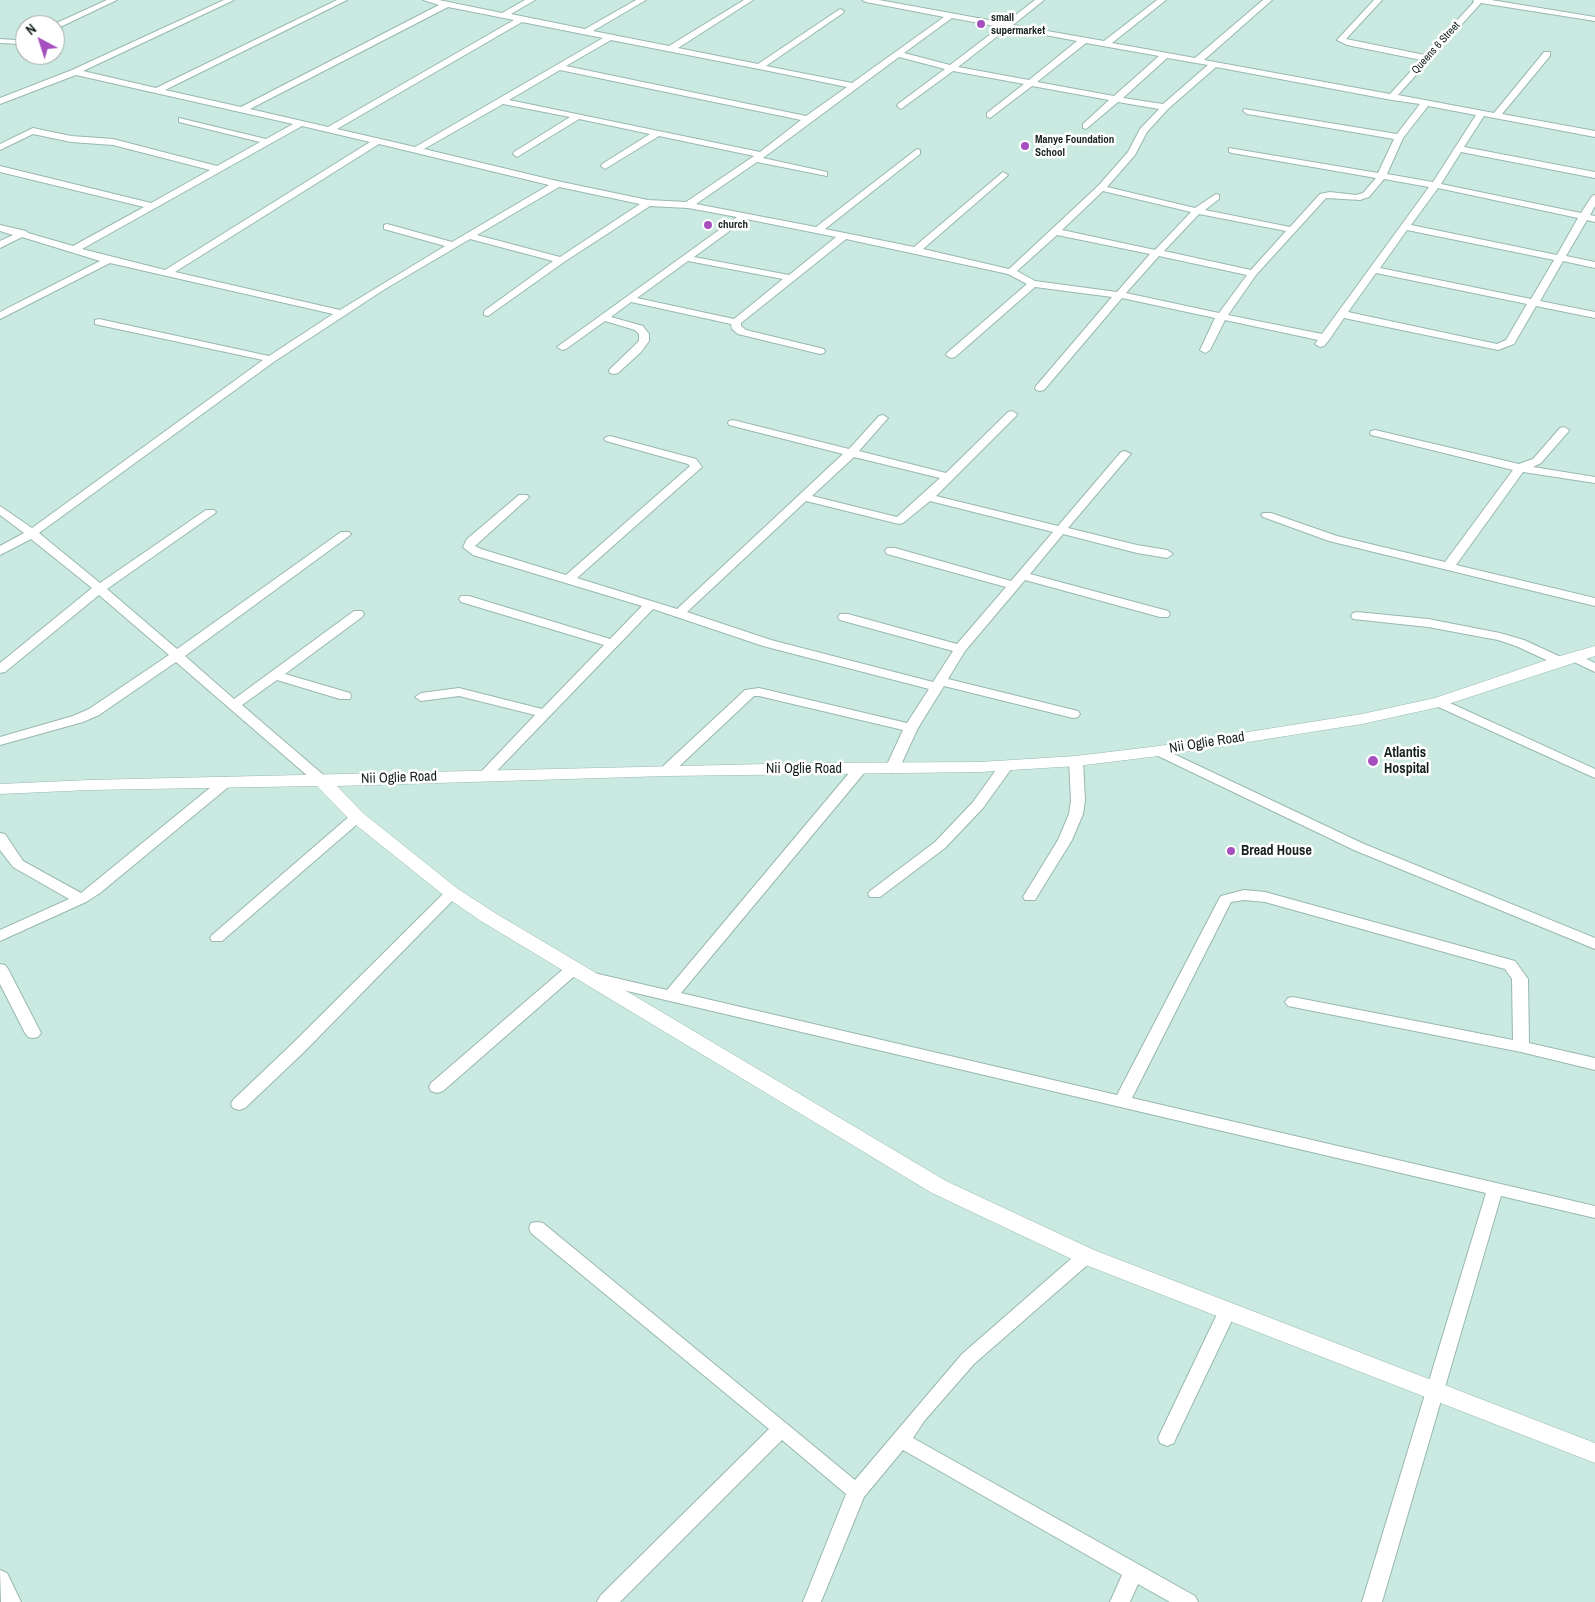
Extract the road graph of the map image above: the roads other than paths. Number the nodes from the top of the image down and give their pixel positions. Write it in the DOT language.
graph roads {
  1 [pos="113,0"];
  2 [pos="210,0"];
  3 [pos="344,0"];
  4 [pos="427,0"];
  5 [pos="531,0"];
  6 [pos="642,0"];
  7 [pos="749,0"];
  8 [pos="866,0"];
  9 [pos="1040,0"];
  10 [pos="1162,0"];
  11 [pos="1268,0"];
  12 [pos="1378,0"];
  13 [pos="1478,0"];
  14 [pos="227,2"];
  15 [pos="447,4"];
  16 [pos="840,11"];
  17 [pos="504,15"];
  18 [pos="951,15"];
  19 [pos="521,19"];
  20 [pos="1595,19"];
  21 [pos="65,22"];
  22 [pos="1008,26"];
  23 [pos="586,32"];
  24 [pos="610,37"];
  25 [pos="1084,40"];
  26 [pos="0,42"];
  27 [pos="15,42"];
  28 [pos="1106,44"];
  29 [pos="672,48"];
  30 [pos="897,54"];
  31 [pos="1547,54"];
  32 [pos="1165,55"];
  33 [pos="1426,58"];
  34 [pos="1197,61"];
  35 [pos="1214,64"];
  36 [pos="559,67"];
  37 [pos="759,67"];
  38 [pos="952,68"];
  39 [pos="75,72"];
  40 [pos="1030,83"];
  41 [pos="854,86"];
  42 [pos="158,90"];
  43 [pos="1392,97"];
  44 [pos="1114,100"];
  45 [pos="503,101"];
  46 [pos="0,102"];
  47 [pos="1426,103"];
  48 [pos="901,106"];
  49 [pos="1166,107"];
  50 [pos="240,111"];
  51 [pos="1247,111"];
  52 [pos="1482,112"];
  53 [pos="990,115"];
  54 [pos="1497,115"];
  55 [pos="578,116"];
  56 [pos="808,118"];
  57 [pos="182,120"];
  58 [pos="301,123"];
  59 [pos="1086,126"];
  60 [pos="329,130"];
  61 [pos="658,133"];
  62 [pos="1595,134"];
  63 [pos="1400,137"];
  64 [pos="378,140"];
  65 [pos="268,142"];
  66 [pos="0,147"];
  67 [pos="1459,149"];
  68 [pos="417,150"];
  69 [pos="1232,150"];
  70 [pos="917,152"];
  71 [pos="516,154"];
  72 [pos="758,157"];
  73 [pos="605,166"];
  74 [pos="0,169"];
  75 [pos="218,169"];
  76 [pos="824,174"];
  77 [pos="1003,175"];
  78 [pos="1595,175"];
  79 [pos="1381,177"];
  80 [pos="558,184"];
  81 [pos="1435,185"];
  82 [pos="1100,188"];
  83 [pos="1216,197"];
  84 [pos="1595,198"];
  85 [pos="648,203"];
  86 [pos="688,205"];
  87 [pos="151,206"];
  88 [pos="1197,211"];
  89 [pos="745,216"];
  90 [pos="1583,217"];
  91 [pos="1595,219"];
  92 [pos="386,227"];
  93 [pos="1405,227"];
  94 [pos="0,228"];
  95 [pos="818,230"];
  96 [pos="1293,230"];
  97 [pos="1054,231"];
  98 [pos="23,233"];
  99 [pos="845,235"];
  100 [pos="469,236"];
  101 [pos="0,245"];
  102 [pos="454,245"];
  103 [pos="75,249"];
  104 [pos="916,250"];
  105 [pos="1158,252"];
  106 [pos="686,258"];
  107 [pos="1560,258"];
  108 [pos="109,260"];
  109 [pos="561,260"];
  110 [pos="1595,265"];
  111 [pos="1375,270"];
  112 [pos="168,272"];
  113 [pos="1011,272"];
  114 [pos="1254,273"];
  115 [pos="791,278"];
  116 [pos="1033,284"];
  117 [pos="1120,295"];
  118 [pos="630,299"];
  119 [pos="1535,302"];
  120 [pos="342,313"];
  121 [pos="488,313"];
  122 [pos="1342,314"];
  123 [pos="1595,314"];
  124 [pos="1222,315"];
  125 [pos="0,316"];
  126 [pos="604,318"];
  127 [pos="99,322"];
  128 [pos="736,322"];
  129 [pos="562,347"];
  130 [pos="1205,350"];
  131 [pos="820,351"];
  132 [pos="951,355"];
  133 [pos="271,359"];
  134 [pos="614,371"];
  135 [pos="1040,388"];
  136 [pos="1012,414"];
  137 [pos="883,418"];
  138 [pos="733,423"];
  139 [pos="1564,430"];
  140 [pos="1376,433"];
  141 [pos="610,439"];
  142 [pos="852,452"];
  143 [pos="1125,454"];
  144 [pos="1520,468"];
  145 [pos="948,477"];
  146 [pos="1595,480"];
  147 [pos="523,497"];
  148 [pos="803,497"];
  149 [pos="928,497"];
  150 [pos="0,509"];
  151 [pos="210,512"];
  152 [pos="1267,515"];
  153 [pos="1060,531"];
  154 [pos="31,534"];
  155 [pos="345,534"];
  156 [pos="0,551"];
  157 [pos="890,551"];
  158 [pos="1167,554"];
  159 [pos="1449,566"];
  160 [pos="568,579"];
  161 [pos="1018,581"];
  162 [pos="99,589"];
  163 [pos="465,599"];
  164 [pos="1595,602"];
  165 [pos="650,605"];
  166 [pos="679,613"];
  167 [pos="358,614"];
  168 [pos="1164,614"];
  169 [pos="1357,616"];
  170 [pos="844,617"];
  171 [pos="614,644"];
  172 [pos="960,648"];
  173 [pos="1595,651"];
  174 [pos="176,656"];
  175 [pos="1566,659"];
  176 [pos="1595,668"];
  177 [pos="0,669"];
  178 [pos="275,675"];
  179 [pos="937,684"];
  180 [pos="345,696"];
  181 [pos="421,697"];
  182 [pos="1439,702"];
  183 [pos="234,705"];
  184 [pos="545,714"];
  185 [pos="1073,714"];
  186 [pos="910,728"];
  187 [pos="0,741"];
  188 [pos="1159,751"];
  189 [pos="1076,761"];
  190 [pos="1006,766"];
  191 [pos="860,769"];
  192 [pos="892,769"];
  193 [pos="666,771"];
  194 [pos="1595,774"];
  195 [pos="485,775"];
  196 [pos="322,781"];
  197 [pos="227,782"];
  198 [pos="0,788"];
  199 [pos="357,817"];
  200 [pos="0,837"];
  201 [pos="452,893"];
  202 [pos="875,894"];
  203 [pos="1030,897"];
  204 [pos="81,899"];
  205 [pos="0,936"];
  206 [pos="217,938"];
  207 [pos="1595,944"];
  208 [pos="0,969"];
  209 [pos="580,972"];
  210 [pos="670,996"];
  211 [pos="1293,1002"];
  212 [pos="33,1033"];
  213 [pos="1521,1048"];
  214 [pos="1595,1064"];
  215 [pos="437,1087"];
  216 [pos="1122,1101"];
  217 [pos="239,1104"];
  218 [pos="1495,1189"];
  219 [pos="1595,1212"];
  220 [pos="537,1228"];
  221 [pos="1086,1256"];
  222 [pos="1228,1312"];
  223 [pos="1434,1392"];
  224 [pos="781,1429"];
  225 [pos="1167,1438"];
  226 [pos="901,1440"];
  227 [pos="1595,1453"];
  228 [pos="856,1492"];
  229 [pos="1133,1572"];
  230 [pos="0,1579"];
  231 [pos="812,1601"];
  232 [pos="11,1602"];
  233 [pos="607,1602"];
  234 [pos="1120,1602"];
  235 [pos="1188,1602"];
  236 [pos="1372,1602"];
  1 -- 21 [label="street"];
  2 -- 14 [label="street"];
  3 -- 42 [label="street"];
  4 -- 15 [label="street"];
  5 -- 17 [label="street"];
  6 -- 23 [label="street"];
  7 -- 29 [label="street"];
  8 -- 18 [label="street"];
  9 -- 22 [label="street"];
  10 -- 28 [label="street"];
  11 -- 34 [label="street"];
  12 -- 33 [label="street"];
  13 -- 20 [label="street"];
  13 -- 33 [label="street, Queens 6 Street"];
  14 -- 39 [label="street"];
  15 -- 17 [label="street"];
  15 -- 50 [label="street"];
  16 -- 37 [label="street"];
  17 -- 19 [label="street"];
  18 -- 22 [label="street"];
  18 -- 30 [label="street"];
  19 -- 23 [label="street"];
  19 -- 60 [label="street"];
  22 -- 25 [label="street"];
  22 -- 38 [label="street"];
  23 -- 24 [label="street"];
  24 -- 29 [label="street"];
  24 -- 36 [label="street"];
  25 -- 28 [label="street"];
  25 -- 40 [label="street"];
  26 -- 27 [label="street"];
  28 -- 32 [label="street"];
  29 -- 37 [label="street"];
  30 -- 38 [label="street"];
  30 -- 41 [label="street"];
  31 -- 54 [label="street"];
  32 -- 34 [label="street"];
  32 -- 44 [label="street"];
  33 -- 43 [label="street, Queens 6 Street"];
  34 -- 35 [label="street"];
  35 -- 43 [label="street"];
  35 -- 49 [label="street"];
  36 -- 45 [label="street"];
  36 -- 56 [label="street"];
  37 -- 41 [label="street"];
  38 -- 40 [label="street"];
  38 -- 48 [label="street"];
  39 -- 42 [label="street"];
  39 -- 46 [label="street"];
  40 -- 44 [label="street"];
  40 -- 53 [label="street"];
  41 -- 56 [label="street"];
  42 -- 50 [label="street"];
  43 -- 47 [label="street"];
  44 -- 49 [label="street"];
  44 -- 59 [label="street"];
  45 -- 55 [label="street"];
  45 -- 68 [label="street"];
  47 -- 52 [label="street"];
  47 -- 63 [label="street"];
  49 -- 82 [label="street"];
  50 -- 58 [label="street"];
  51 -- 63 [label="street"];
  52 -- 54 [label="street"];
  52 -- 67 [label="street"];
  54 -- 62 [label="street"];
  55 -- 61 [label="street"];
  55 -- 71 [label="street"];
  56 -- 72 [label="street"];
  57 -- 65 [label="street"];
  58 -- 60 [label="street"];
  58 -- 65 [label="street"];
  60 -- 64 [label="street"];
  61 -- 72 [label="street"];
  61 -- 73 [label="street"];
  63 -- 79 [label="street"];
  64 -- 68 [label="street"];
  64 -- 112 [label="street"];
  65 -- 75 [label="street"];
  66 -- 75 [label="street"];
  67 -- 78 [label="street"];
  67 -- 81 [label="street"];
  68 -- 80 [label="street"];
  69 -- 79 [label="street"];
  70 -- 95 [label="street"];
  72 -- 76 [label="street"];
  72 -- 86 [label="street"];
  74 -- 87 [label="street"];
  75 -- 87 [label="street"];
  77 -- 104 [label="street"];
  79 -- 81 [label="street"];
  79 -- 96 [label="street"];
  80 -- 85 [label="street"];
  80 -- 100 [label="street"];
  81 -- 90 [label="street"];
  81 -- 93 [label="street"];
  82 -- 88 [label="street"];
  82 -- 97 [label="street"];
  83 -- 88 [label="street"];
  84 -- 90 [label="street"];
  85 -- 86 [label="street"];
  85 -- 109 [label="street"];
  86 -- 89 [label="street"];
  87 -- 103 [label="street"];
  88 -- 96 [label="street"];
  88 -- 105 [label="street"];
  89 -- 95 [label="street"];
  89 -- 106 [label="street"];
  90 -- 91 [label="street"];
  90 -- 107 [label="street"];
  92 -- 102 [label="street"];
  93 -- 107 [label="street"];
  93 -- 111 [label="street"];
  94 -- 98 [label="street"];
  95 -- 99 [label="street"];
  96 -- 114 [label="street"];
  97 -- 105 [label="street"];
  97 -- 113 [label="street"];
  98 -- 101 [label="street"];
  98 -- 103 [label="street"];
  99 -- 104 [label="street"];
  99 -- 115 [label="street"];
  100 -- 102 [label="street"];
  100 -- 109 [label="street"];
  102 -- 120 [label="street"];
  103 -- 108 [label="street"];
  104 -- 113 [label="street"];
  105 -- 114 [label="street"];
  105 -- 117 [label="street"];
  106 -- 115 [label="street"];
  106 -- 118 [label="street"];
  107 -- 110 [label="street"];
  107 -- 119 [label="street"];
  108 -- 112 [label="street"];
  108 -- 125 [label="street"];
  109 -- 121 [label="street"];
  111 -- 119 [label="street"];
  111 -- 122 [label="street"];
  112 -- 120 [label="street"];
  113 -- 116 [label="street"];
  114 -- 124 [label="street"];
  115 -- 128 [label="street"];
  116 -- 117 [label="street"];
  116 -- 132 [label="street"];
  117 -- 124 [label="street"];
  117 -- 135 [label="street"];
  118 -- 126 [label="street"];
  118 -- 128 [label="street"];
  119 -- 122 [label="street"];
  119 -- 123 [label="street"];
  120 -- 133 [label="street"];
  122 -- 124 [label="street"];
  124 -- 130 [label="street"];
  126 -- 129 [label="street"];
  126 -- 134 [label="street"];
  127 -- 133 [label="street"];
  128 -- 131 [label="street"];
  133 -- 154 [label="street"];
  136 -- 145 [label="street"];
  137 -- 142 [label="street"];
  138 -- 142 [label="street"];
  139 -- 144 [label="street"];
  140 -- 144 [label="street"];
  141 -- 160 [label="street"];
  142 -- 145 [label="street"];
  142 -- 148 [label="street"];
  143 -- 153 [label="street"];
  144 -- 146 [label="street"];
  144 -- 159 [label="street"];
  145 -- 149 [label="street"];
  147 -- 160 [label="street"];
  148 -- 149 [label="street"];
  148 -- 166 [label="street"];
  149 -- 153 [label="street"];
  150 -- 154 [label="street"];
  151 -- 162 [label="street"];
  152 -- 159 [label="street"];
  153 -- 158 [label="street"];
  153 -- 161 [label="street"];
  154 -- 156 [label="street"];
  154 -- 162 [label="street"];
  155 -- 174 [label="street"];
  157 -- 161 [label="street"];
  159 -- 164 [label="street"];
  160 -- 165 [label="street"];
  161 -- 168 [label="street"];
  161 -- 172 [label="street"];
  162 -- 174 [label="street"];
  162 -- 177 [label="street"];
  163 -- 171 [label="street"];
  165 -- 166 [label="street"];
  165 -- 171 [label="street"];
  166 -- 179 [label="street"];
  167 -- 178 [label="street"];
  169 -- 175 [label="street"];
  170 -- 172 [label="street"];
  171 -- 184 [label="street"];
  172 -- 179 [label="street"];
  173 -- 175 [label="street, Nii Oglie Road"];
  174 -- 183 [label="street"];
  174 -- 187 [label="street"];
  175 -- 176 [label="street"];
  175 -- 182 [label="street, Nii Oglie Road"];
  178 -- 180 [label="street"];
  178 -- 183 [label="street"];
  179 -- 185 [label="street"];
  179 -- 186 [label="street"];
  181 -- 184 [label="street"];
  182 -- 188 [label="street, Nii Oglie Road"];
  182 -- 194 [label="street"];
  183 -- 196 [label="street"];
  184 -- 195 [label="street"];
  186 -- 192 [label="street"];
  186 -- 193 [label="street"];
  188 -- 189 [label="street, Nii Oglie Road"];
  188 -- 207 [label="street"];
  189 -- 190 [label="street, Nii Oglie Road"];
  189 -- 203 [label="street"];
  190 -- 192 [label="street, Nii Oglie Road"];
  190 -- 202 [label="street"];
  191 -- 192 [label="street, Nii Oglie Road"];
  191 -- 193 [label="street, Nii Oglie Road"];
  191 -- 210 [label="street"];
  193 -- 195 [label="street, Nii Oglie Road"];
  195 -- 196 [label="street, Nii Oglie Road"];
  196 -- 197 [label="street, Nii Oglie Road"];
  196 -- 199 [label="street"];
  197 -- 198 [label="street, Nii Oglie Road"];
  197 -- 204 [label="street"];
  199 -- 201 [label="street"];
  199 -- 206 [label="street"];
  200 -- 204 [label="street"];
  201 -- 209 [label="street"];
  201 -- 217 [label="street"];
  204 -- 205 [label="street"];
  208 -- 212 [label="street"];
  209 -- 210 [label="street"];
  209 -- 215 [label="street"];
  209 -- 221 [label="street"];
  210 -- 216 [label="street"];
  211 -- 213 [label="street"];
  213 -- 214 [label="street"];
  213 -- 216 [label="street"];
  216 -- 218 [label="street"];
  218 -- 219 [label="street"];
  218 -- 223 [label="street"];
  220 -- 224 [label="street"];
  221 -- 222 [label="street"];
  221 -- 226 [label="street"];
  222 -- 223 [label="street"];
  222 -- 225 [label="street"];
  223 -- 227 [label="street"];
  223 -- 236 [label="street"];
  224 -- 228 [label="street"];
  224 -- 233 [label="street"];
  226 -- 228 [label="street"];
  226 -- 229 [label="street"];
  228 -- 231 [label="street"];
  229 -- 234 [label="street"];
  229 -- 235 [label="street"];
  230 -- 232 [label="street"];
}
